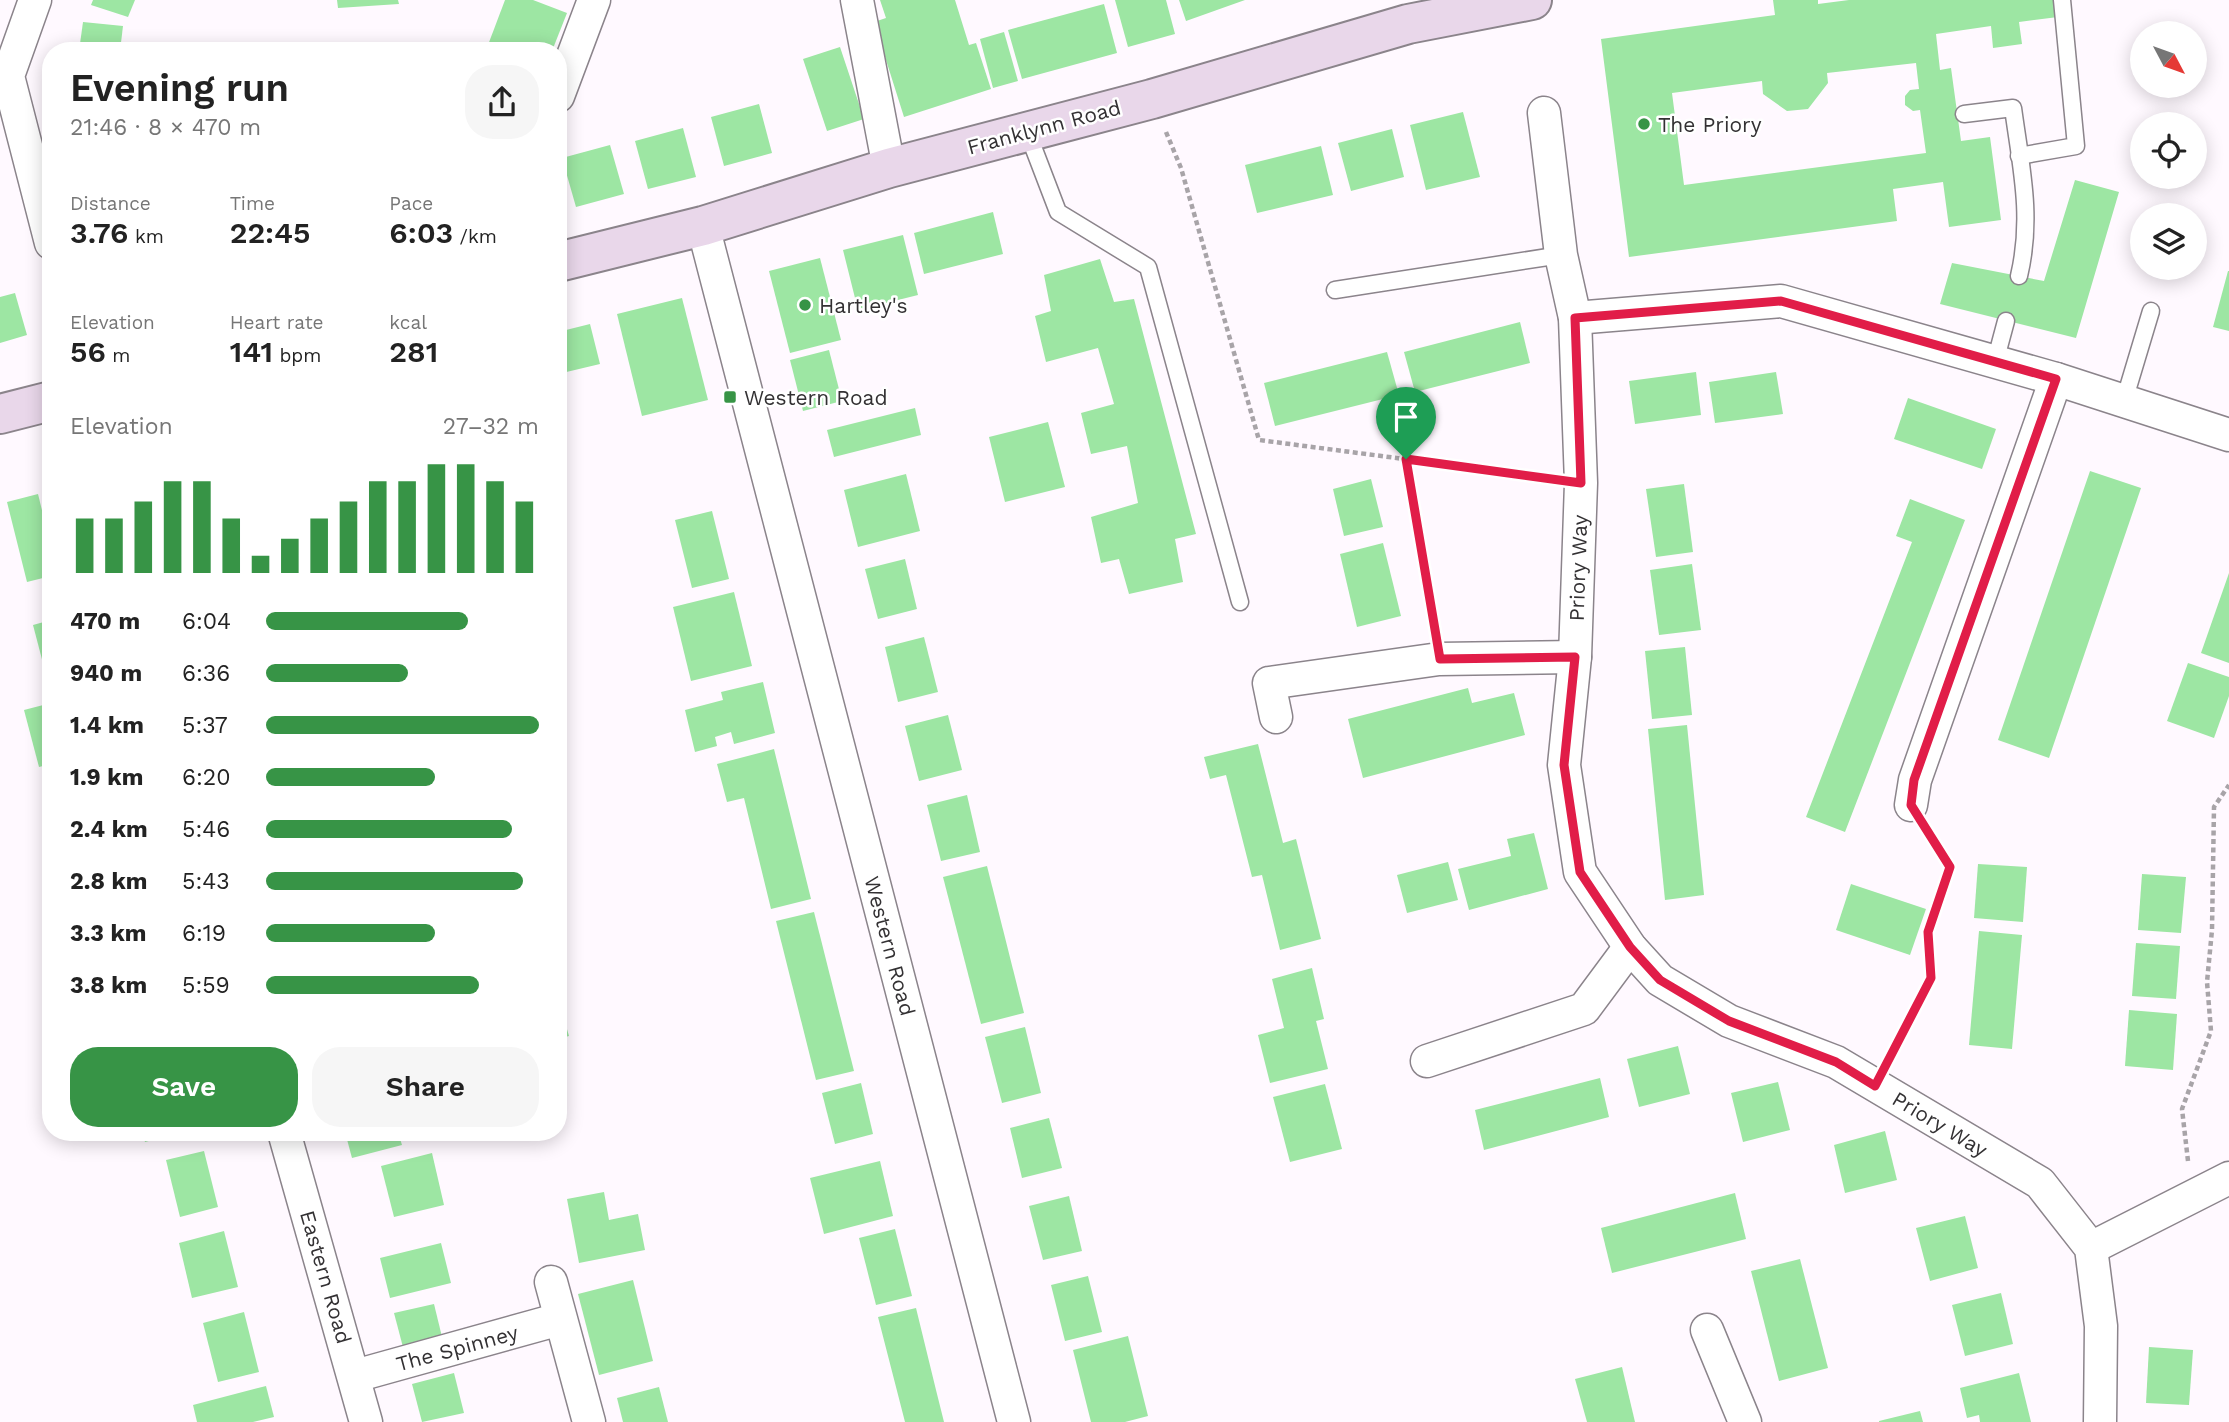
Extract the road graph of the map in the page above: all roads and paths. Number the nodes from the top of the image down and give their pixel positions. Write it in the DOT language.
graph roads {
  1 [pos="34,0"];
  2 [pos="594,0"];
  3 [pos="857,0"];
  4 [pos="1531,0"];
  5 [pos="2062,0"];
  6 [pos="1409,12"];
  7 [pos="567,72"];
  8 [pos="4,75"];
  9 [pos="1152,99"];
  10 [pos="1544,113"];
  11 [pos="1964,114"];
  12 [pos="1027,131"];
  13 [pos="2019,156"];
  14 [pos="889,167"];
  15 [pos="42,211"];
  16 [pos="703,226"];
  17 [pos="1560,255"];
  18 [pos="567,260"];
  19 [pos="2019,276"];
  20 [pos="1335,290"];
  21 [pos="2151,311"];
  22 [pos="1575,318"];
  23 [pos="2006,321"];
  24 [pos="1995,362"];
  25 [pos="2056,379"];
  26 [pos="2124,401"];
  27 [pos="42,403"];
  28 [pos="0,414"];
  29 [pos="2229,435"];
  30 [pos="1406,459"];
  31 [pos="1581,483"];
  32 [pos="1240,602"];
  33 [pos="1575,657"];
  34 [pos="1440,659"];
  35 [pos="1276,718"];
  36 [pos="2229,785"];
  37 [pos="1911,805"];
  38 [pos="1630,947"];
  39 [pos="1427,1061"];
  40 [pos="1875,1086"];
  41 [pos="287,1141"];
  42 [pos="2229,1178"];
  43 [pos="2193,1196"];
  44 [pos="2091,1248"];
  45 [pos="551,1282"];
  46 [pos="560,1319"];
  47 [pos="1707,1330"];
  48 [pos="355,1376"];
  49 [pos="366,1422"];
  50 [pos="589,1422"];
  51 [pos="1014,1422"];
  52 [pos="1745,1422"];
  53 [pos="2100,1422"];
  1 -- 8 [label="street"];
  2 -- 7 [label="street"];
  3 -- 14 [label="street"];
  4 -- 6 [label="main road, Franklynn Road"];
  5 -- 13 [label="lane"];
  6 -- 9 [label="main road, Franklynn Road"];
  8 -- 15 [label="street"];
  9 -- 12 [label="main road, Franklynn Road"];
  9 -- 30 [label="path"];
  10 -- 17 [label="street, Priory Way"];
  11 -- 13 [label="lane"];
  12 -- 14 [label="main road, Franklynn Road"];
  12 -- 32 [label="lane"];
  13 -- 19 [label="lane"];
  14 -- 16 [label="main road, Franklynn Road"];
  16 -- 18 [label="main road, Franklynn Road"];
  16 -- 51 [label="street, Western Road"];
  17 -- 20 [label="lane"];
  17 -- 22 [label="street, Priory Way"];
  21 -- 26 [label="lane"];
  22 -- 24 [label="street"];
  22 -- 31 [label="street, Priory Way"];
  23 -- 24 [label="lane"];
  24 -- 25 [label="street"];
  25 -- 26 [label="street"];
  25 -- 37 [label="street"];
  26 -- 29 [label="street"];
  27 -- 28 [label="main road"];
  30 -- 31 [label="path"];
  30 -- 34 [label="path"];
  31 -- 33 [label="street, Priory Way"];
  33 -- 34 [label="street"];
  33 -- 38 [label="street, Priory Way"];
  34 -- 35 [label="street"];
  36 -- 43 [label="path"];
  37 -- 40 [label="path"];
  38 -- 39 [label="street"];
  38 -- 40 [label="street, Priory Way"];
  40 -- 44 [label="street, Priory Way"];
  41 -- 48 [label="street, Eastern Road"];
  42 -- 43 [label="street"];
  43 -- 44 [label="street"];
  44 -- 53 [label="street"];
  45 -- 46 [label="street"];
  46 -- 48 [label="street, The Spinney"];
  46 -- 50 [label="street"];
  47 -- 52 [label="street"];
  48 -- 49 [label="street, Eastern Road"];
}
